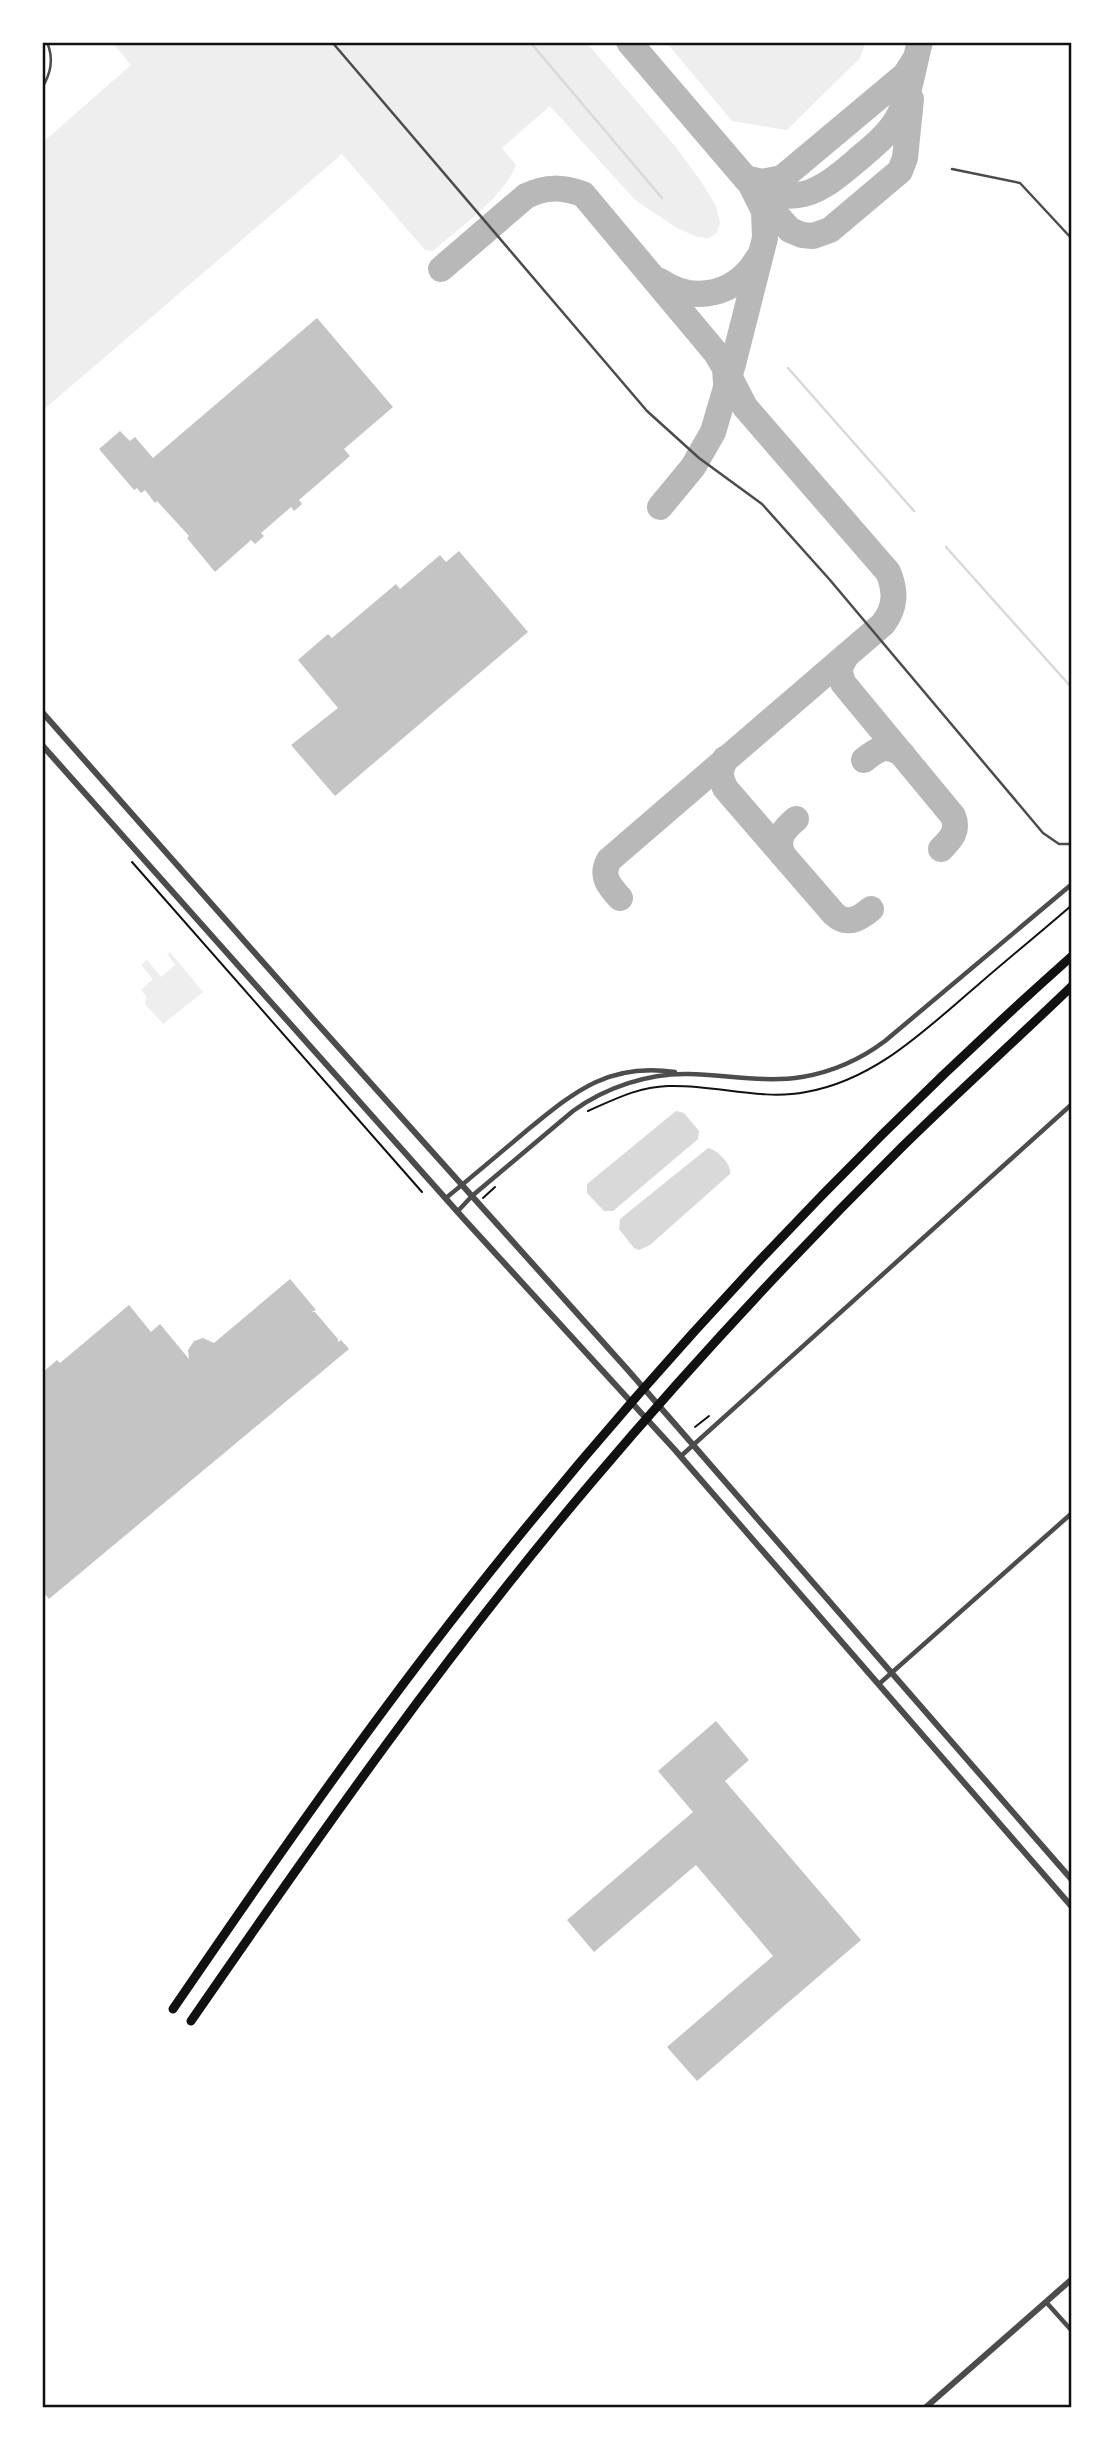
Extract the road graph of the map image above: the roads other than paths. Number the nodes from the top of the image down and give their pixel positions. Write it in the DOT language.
graph roads {
  1 [pos="47,42"];
  2 [pos="332,42"];
  3 [pos="42,88"];
  4 [pos="952,169"];
  5 [pos="1072,239"];
  6 [pos="42,712"];
  7 [pos="42,745"];
  8 [pos="1072,844"];
  9 [pos="1072,884"];
  10 [pos="1072,956"];
  11 [pos="1072,986"];
  12 [pos="691,1074"];
  13 [pos="1072,1104"];
  14 [pos="461,1185"];
  15 [pos="472,1196"];
  16 [pos="446,1198"];
  17 [pos="457,1212"];
  18 [pos="693,1445"];
  19 [pos="681,1456"];
  20 [pos="1072,1513"];
  21 [pos="892,1673"];
  22 [pos="879,1684"];
  23 [pos="1072,1880"];
  24 [pos="1072,1907"];
  25 [pos="173,2008"];
  26 [pos="191,2021"];
  27 [pos="1072,2279"];
  28 [pos="1046,2302"];
  29 [pos="1072,2331"];
  30 [pos="925,2408"];
  1 -- 3 [label="lane"];
  2 -- 8 [label="lane"];
  4 -- 5 [label="lane"];
  6 -- 14 [label="street"];
  7 -- 16 [label="street"];
  9 -- 12 [label="street"];
  10 -- 25 [label="highway"];
  11 -- 26 [label="highway"];
  12 -- 14 [label="street"];
  12 -- 15 [label="street"];
  13 -- 18 [label="street"];
  14 -- 15 [label="street"];
  14 -- 16 [label="street"];
  15 -- 17 [label="street"];
  15 -- 18 [label="street"];
  16 -- 17 [label="street"];
  17 -- 19 [label="street"];
  18 -- 19 [label="street"];
  18 -- 21 [label="street"];
  19 -- 22 [label="street"];
  20 -- 21 [label="street"];
  21 -- 22 [label="street"];
  21 -- 23 [label="street"];
  22 -- 24 [label="street"];
  27 -- 28 [label="street"];
  28 -- 29 [label="street"];
  28 -- 30 [label="street"];
}
